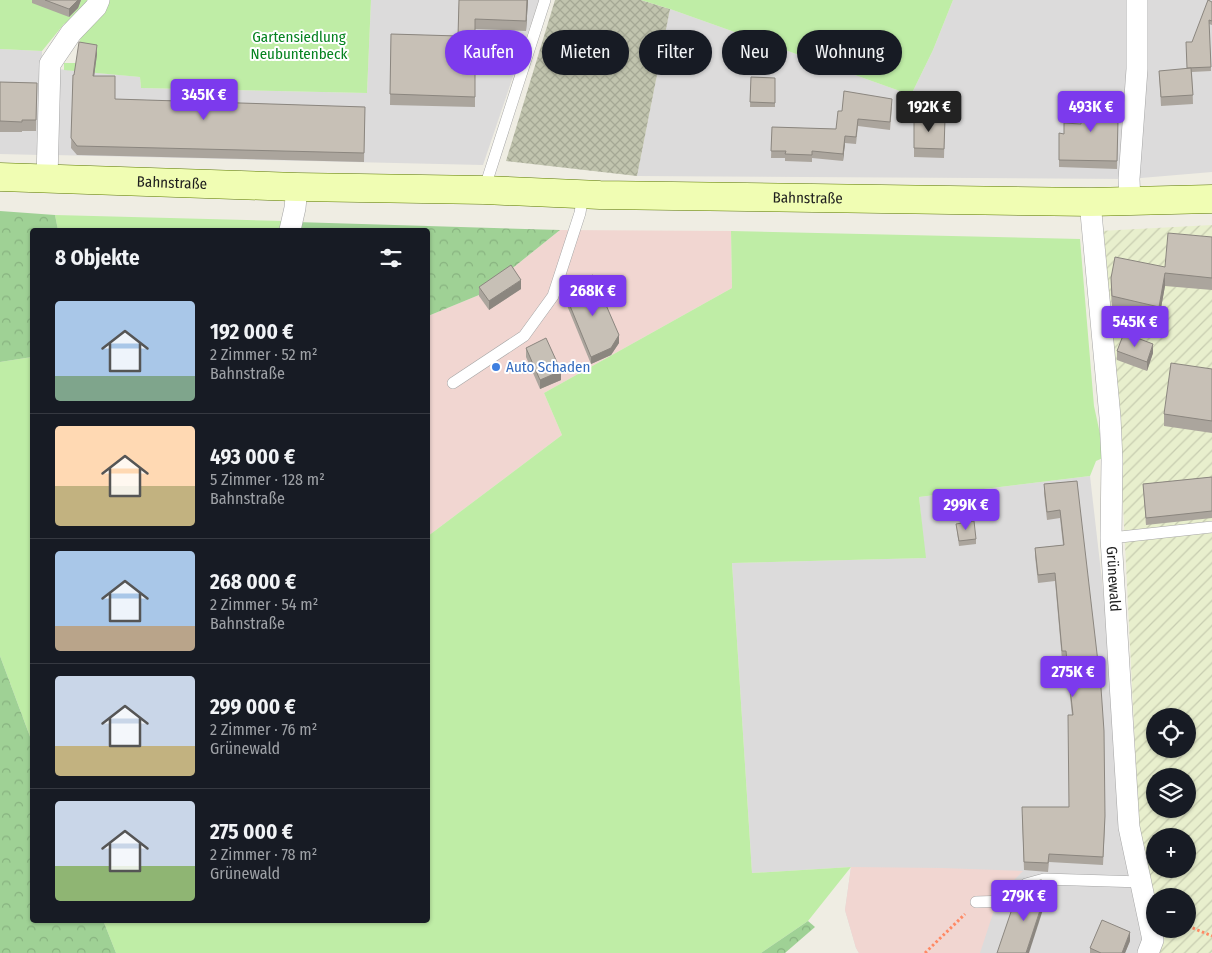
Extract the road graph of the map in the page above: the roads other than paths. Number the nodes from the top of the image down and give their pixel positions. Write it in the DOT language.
graph roads {
  1 [pos="99,0"];
  2 [pos="545,0"];
  3 [pos="1137,0"];
  4 [pos="0,177"];
  5 [pos="47,179"];
  6 [pos="297,187"];
  7 [pos="484,190"];
  8 [pos="583,194"];
  9 [pos="1212,199"];
  10 [pos="1090,202"];
  11 [pos="1130,202"];
  12 [pos="290,228"];
  13 [pos="453,383"];
  14 [pos="1212,527"];
  15 [pos="1111,538"];
  16 [pos="1142,882"];
  17 [pos="976,902"];
  18 [pos="1148,953"];
  1 -- 5 [label="street"];
  2 -- 7 [label="lane"];
  3 -- 11 [label="street"];
  4 -- 5 [label="main road, Bahnstraße"];
  5 -- 6 [label="main road, Bahnstraße"];
  6 -- 7 [label="main road, Bahnstraße"];
  6 -- 12 [label="street"];
  7 -- 8 [label="main road, Bahnstraße"];
  8 -- 10 [label="main road, Bahnstraße"];
  8 -- 13 [label="lane"];
  9 -- 11 [label="main road, Bahnstraße"];
  10 -- 11 [label="main road, Bahnstraße"];
  10 -- 15 [label="street, Grünewald"];
  14 -- 15 [label="lane"];
  15 -- 16 [label="street, Grünewald"];
  16 -- 17 [label="lane"];
  16 -- 18 [label="street, Grünewald"];
}
